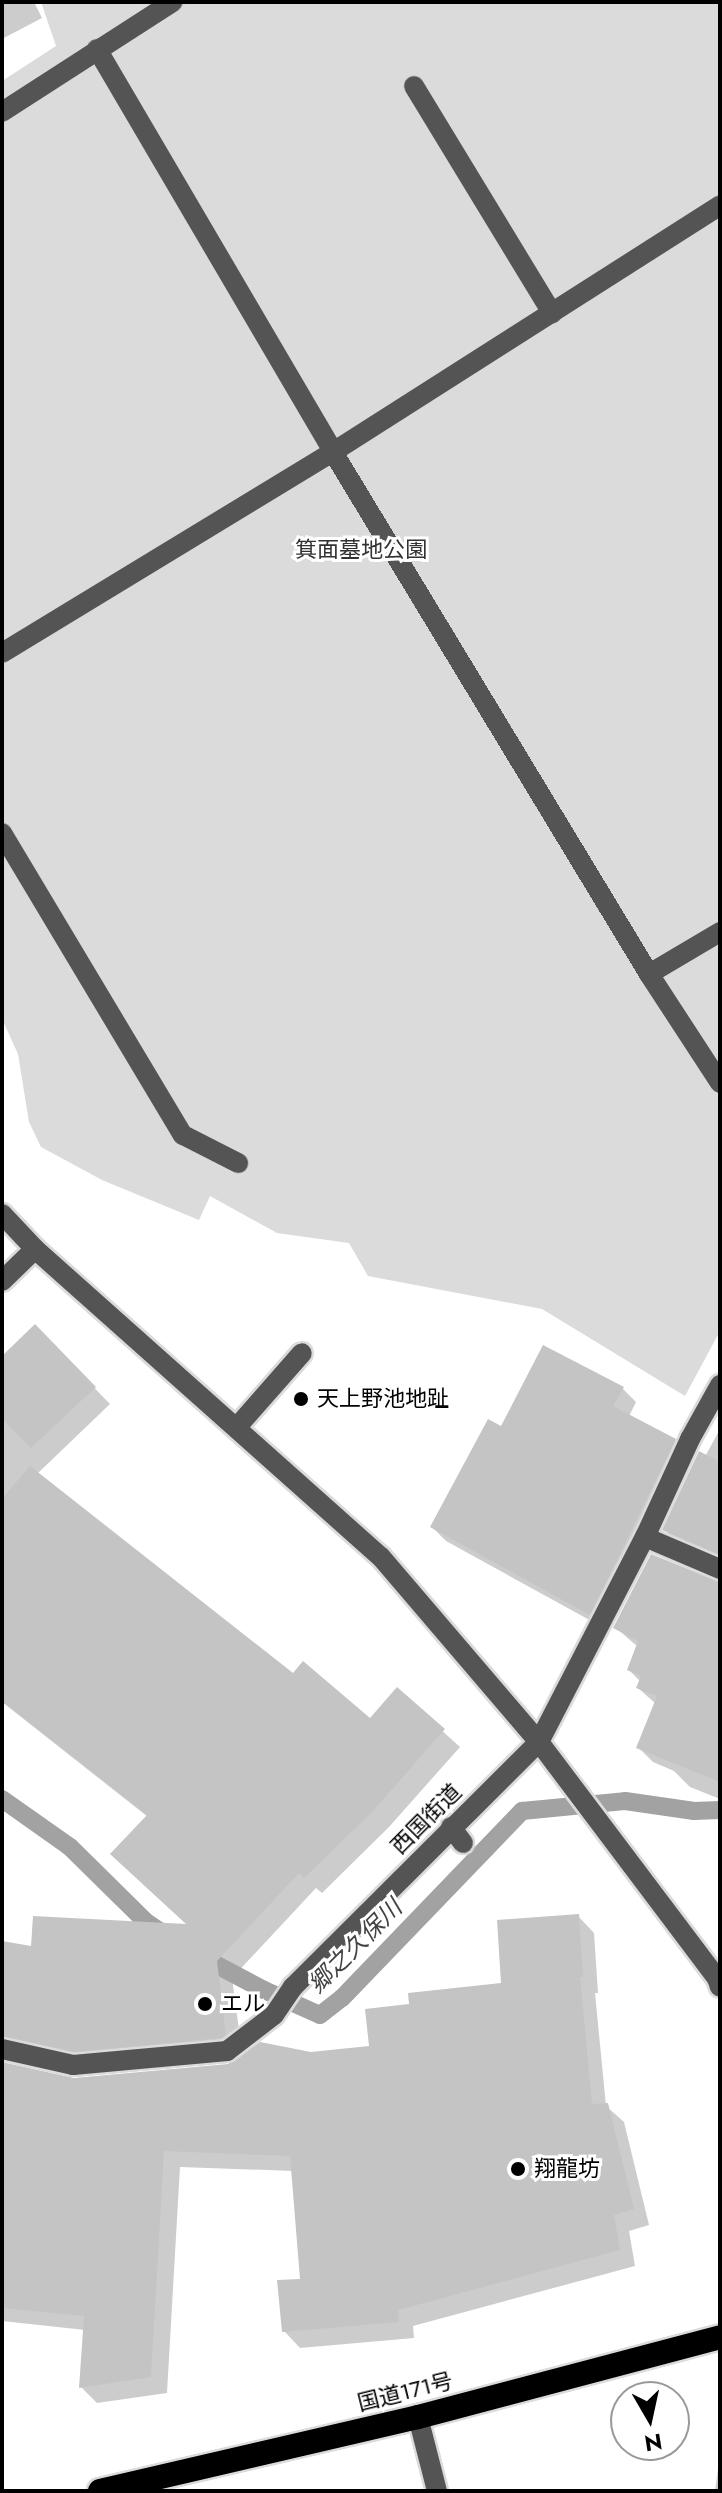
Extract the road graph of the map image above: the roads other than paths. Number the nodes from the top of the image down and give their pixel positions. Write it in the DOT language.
graph roads {
  1 [pos="173,2"];
  2 [pos="97,49"];
  3 [pos="414,86"];
  4 [pos="2,112"];
  5 [pos="720,205"];
  6 [pos="552,313"];
  7 [pos="333,452"];
  8 [pos="3,650"];
  9 [pos="2,833"];
  10 [pos="720,932"];
  11 [pos="649,974"];
  12 [pos="720,1083"];
  13 [pos="238,1163"];
  14 [pos="2,1214"];
  15 [pos="35,1249"];
  16 [pos="2,1281"];
  17 [pos="302,1353"];
  18 [pos="720,1385"];
  19 [pos="237,1427"];
  20 [pos="645,1537"];
  21 [pos="720,1569"];
  22 [pos="539,1742"];
  23 [pos="720,1987"];
  24 [pos="2,2049"];
  25 [pos="720,2337"];
  26 [pos="418,2417"];
  27 [pos="100,2491"];
  28 [pos="437,2491"];
  1 -- 2 [label="street"];
  2 -- 4 [label="street"];
  2 -- 7 [label="street"];
  3 -- 6 [label="street"];
  5 -- 6 [label="street"];
  6 -- 7 [label="street"];
  7 -- 8 [label="street"];
  7 -- 11 [label="street"];
  9 -- 13 [label="street"];
  10 -- 11 [label="street"];
  11 -- 12 [label="street"];
  14 -- 15 [label="street"];
  15 -- 16 [label="street"];
  15 -- 19 [label="street"];
  17 -- 19 [label="street"];
  18 -- 20 [label="street, 西国街道"];
  19 -- 22 [label="street"];
  20 -- 21 [label="street"];
  20 -- 22 [label="street, 西国街道"];
  22 -- 23 [label="street"];
  22 -- 24 [label="street, 西国街道"];
  25 -- 26 [label="highway, 国道171号"];
  26 -- 27 [label="highway, 国道171号"];
  26 -- 28 [label="street"];
}
